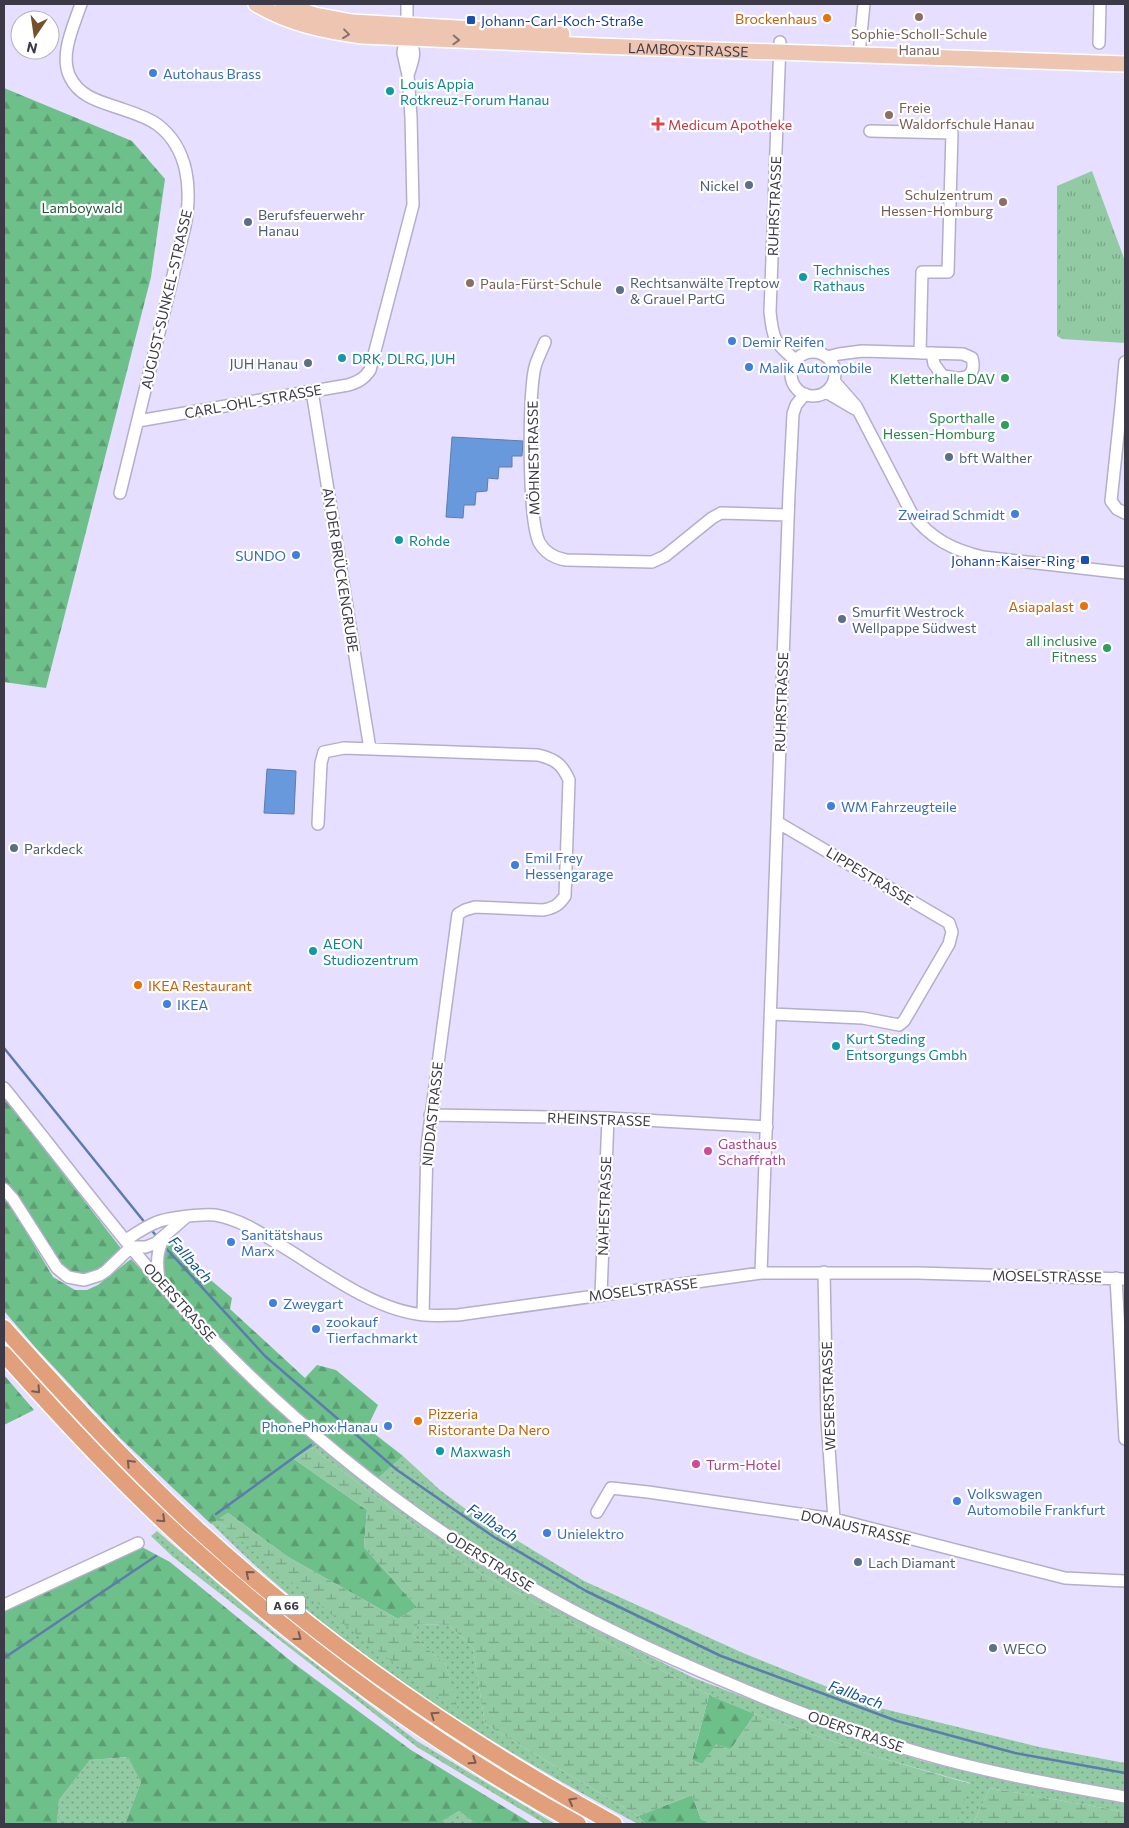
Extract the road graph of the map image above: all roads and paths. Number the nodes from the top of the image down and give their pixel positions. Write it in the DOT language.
graph roads {
  1 [pos="81,4"];
  2 [pos="256,4"];
  3 [pos="283,4"];
  4 [pos="407,4"];
  5 [pos="864,4"];
  6 [pos="1100,4"];
  7 [pos="407,31"];
  8 [pos="1099,43"];
  9 [pos="780,47"];
  10 [pos="860,49"];
  11 [pos="1125,55"];
  12 [pos="1125,64"];
  13 [pos="870,131"];
  14 [pos="545,342"];
  15 [pos="920,353"];
  16 [pos="932,354"];
  17 [pos="827,357"];
  18 [pos="795,360"];
  19 [pos="1125,362"];
  20 [pos="834,381"];
  21 [pos="312,391"];
  22 [pos="826,392"];
  23 [pos="805,394"];
  24 [pos="1123,405"];
  25 [pos="860,413"];
  26 [pos="138,421"];
  27 [pos="120,493"];
  28 [pos="1125,513"];
  29 [pos="788,515"];
  30 [pos="1125,574"];
  31 [pos="370,749"];
  32 [pos="777,822"];
  33 [pos="318,824"];
  34 [pos="770,1014"];
  35 [pos="4,1088"];
  36 [pos="430,1115"];
  37 [pos="608,1118"];
  38 [pos="767,1127"];
  39 [pos="4,1189"];
  40 [pos="186,1217"];
  41 [pos="128,1244"];
  42 [pos="158,1245"];
  43 [pos="824,1272"];
  44 [pos="762,1273"];
  45 [pos="1121,1278"];
  46 [pos="159,1280"];
  47 [pos="601,1294"];
  48 [pos="422,1315"];
  49 [pos="4,1328"];
  50 [pos="4,1354"];
  51 [pos="1125,1439"];
  52 [pos="596,1512"];
  53 [pos="834,1519"];
  54 [pos="138,1543"];
  55 [pos="1125,1581"];
  56 [pos="4,1605"];
  57 [pos="1125,1797"];
  58 [pos="578,1824"];
  59 [pos="614,1824"];
  1 -- 26 [label="street, AUGUST-SUNKEL-STRASSE"];
  2 -- 7 [label="main road, LAMBOYSTRASSE, one-way"];
  3 -- 7 [label="main road, LAMBOYSTRASSE"];
  4 -- 7 [label="street"];
  5 -- 10 [label="street"];
  6 -- 8 [label="street"];
  7 -- 9 [label="main road, LAMBOYSTRASSE"];
  7 -- 21 [label="street, CARL-OHL-STRASSE"];
  9 -- 10 [label="main road, LAMBOYSTRASSE"];
  9 -- 18 [label="street, RUHRSTRASSE"];
  10 -- 11 [label="main road, LAMBOYSTRASSE"];
  10 -- 12 [label="main road, LAMBOYSTRASSE"];
  13 -- 15 [label="street"];
  14 -- 29 [label="street, MÖHNESTRASSE"];
  15 -- 16 [label="street"];
  15 -- 17 [label="street"];
  17 -- 18 [label="street"];
  17 -- 20 [label="street"];
  18 -- 23 [label="street"];
  19 -- 24 [label="street"];
  20 -- 22 [label="street"];
  20 -- 25 [label="street"];
  21 -- 26 [label="street, CARL-OHL-STRASSE"];
  21 -- 31 [label="street, AN DER BRÜCKENGRUBE"];
  22 -- 23 [label="street"];
  22 -- 25 [label="street"];
  23 -- 29 [label="street, RUHRSTRASSE"];
  24 -- 28 [label="street"];
  25 -- 30 [label="street"];
  26 -- 27 [label="street, AUGUST-SUNKEL-STRASSE"];
  29 -- 32 [label="street, RUHRSTRASSE"];
  31 -- 33 [label="street"];
  31 -- 36 [label="street, NIDDASTRASSE"];
  32 -- 34 [label="street, RUHRSTRASSE"];
  32 -- 34 [label="street, LIPPESTRASSE"];
  34 -- 38 [label="street, RUHRSTRASSE"];
  35 -- 41 [label="street, ODERSTRASSE"];
  36 -- 37 [label="street, RHEINSTRASSE"];
  36 -- 48 [label="street, NIDDASTRASSE"];
  37 -- 38 [label="street, RHEINSTRASSE"];
  37 -- 47 [label="street, NAHESTRASSE"];
  38 -- 44 [label="street, RUHRSTRASSE"];
  39 -- 41 [label="street, MOSELSTRASSE"];
  40 -- 41 [label="street, MOSELSTRASSE"];
  40 -- 42 [label="street"];
  40 -- 48 [label="street, MOSELSTRASSE"];
  41 -- 42 [label="street"];
  41 -- 46 [label="street, ODERSTRASSE"];
  42 -- 46 [label="street"];
  43 -- 44 [label="street, MOSELSTRASSE"];
  43 -- 45 [label="street, MOSELSTRASSE"];
  43 -- 53 [label="street, WESERSTRASSE"];
  44 -- 47 [label="street, MOSELSTRASSE"];
  45 -- 51 [label="street"];
  46 -- 57 [label="street, ODERSTRASSE"];
  47 -- 48 [label="street, MOSELSTRASSE"];
  59 -- 49 [label="highway, A 66, one-way"];
  50 -- 58 [label="highway, A 66, one-way"];
  52 -- 53 [label="street, DONAUSTRASSE"];
  53 -- 55 [label="street, DONAUSTRASSE"];
  54 -- 56 [label="street"];
}
